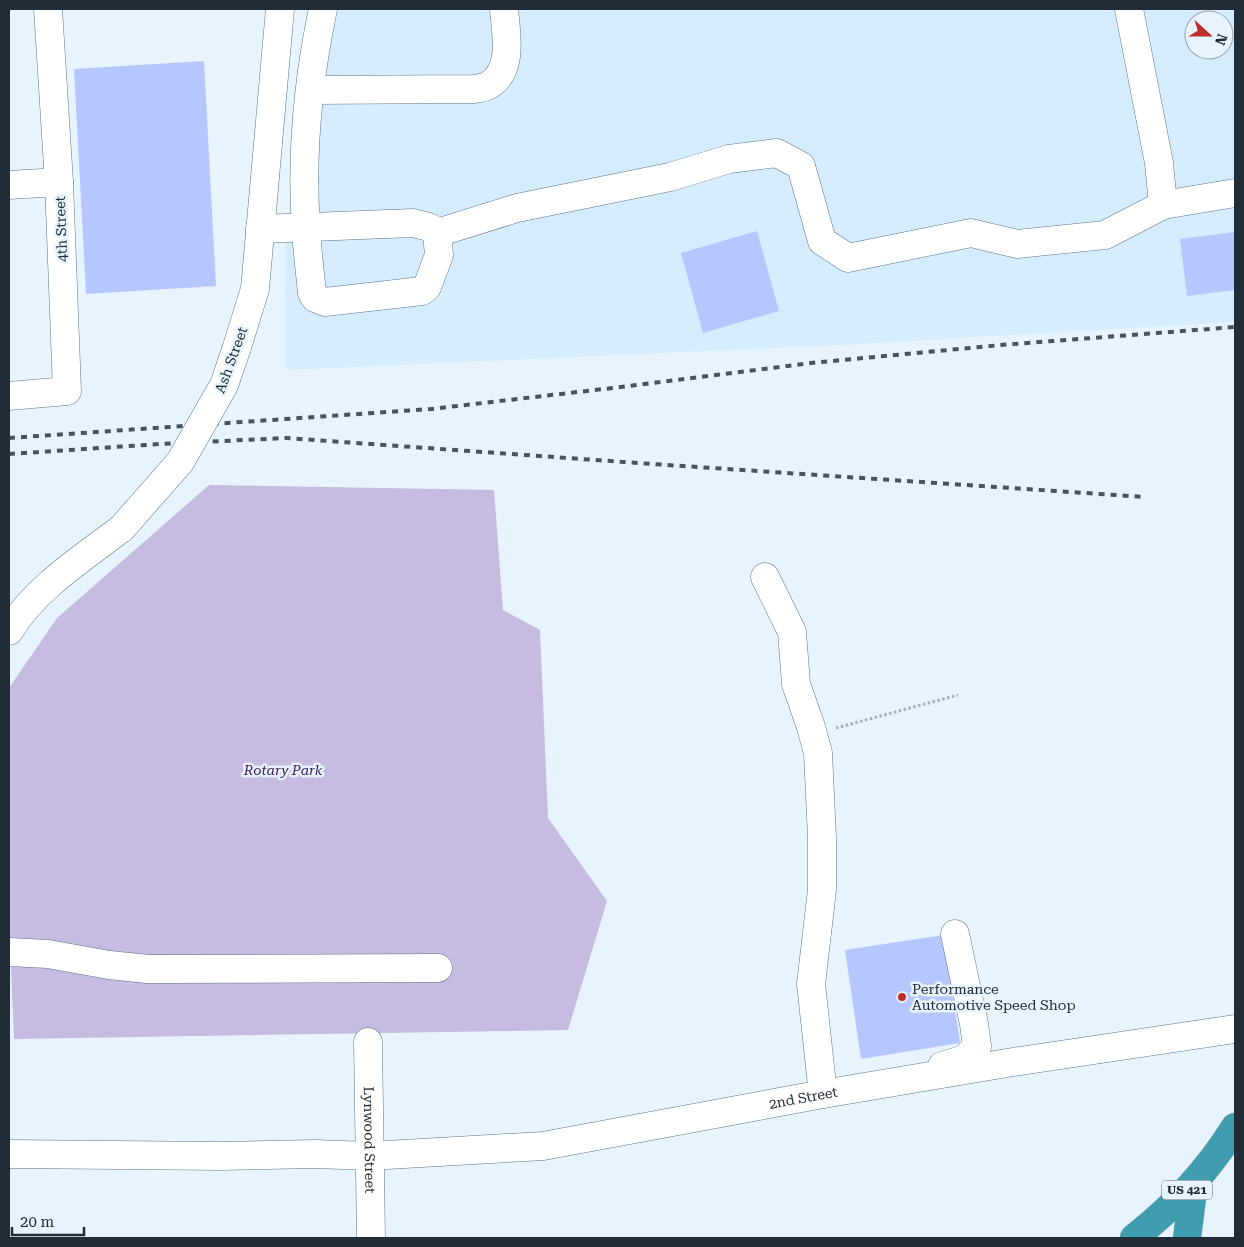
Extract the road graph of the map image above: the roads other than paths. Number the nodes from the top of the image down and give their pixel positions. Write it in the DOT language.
graph roads {
  1 [pos="48,9"];
  2 [pos="280,9"];
  3 [pos="323,9"];
  4 [pos="504,9"];
  5 [pos="1129,9"];
  6 [pos="310,90"];
  7 [pos="59,182"];
  8 [pos="9,185"];
  9 [pos="1235,193"];
  10 [pos="1163,205"];
  11 [pos="306,228"];
  12 [pos="260,229"];
  13 [pos="437,233"];
  14 [pos="9,396"];
  15 [pos="765,577"];
  16 [pos="9,631"];
  17 [pos="954,934"];
  18 [pos="9,952"];
  19 [pos="438,968"];
  20 [pos="1235,1029"];
  21 [pos="368,1042"];
  22 [pos="977,1046"];
  23 [pos="1013,1062"];
  24 [pos="821,1082"];
  25 [pos="1233,1130"];
  26 [pos="9,1154"];
  27 [pos="369,1156"];
  28 [pos="1194,1183"];
  29 [pos="370,1238"];
  30 [pos="1134,1238"];
  31 [pos="1187,1238"];
  1 -- 7 [label="street, 4th Street"];
  2 -- 12 [label="street, Ash Street"];
  3 -- 6 [label="street"];
  4 -- 6 [label="street"];
  5 -- 10 [label="street"];
  6 -- 11 [label="street"];
  7 -- 8 [label="street"];
  7 -- 14 [label="street, 4th Street"];
  9 -- 10 [label="street"];
  10 -- 13 [label="street"];
  11 -- 12 [label="street"];
  11 -- 13 [label="street"];
  11 -- 13 [label="street"];
  12 -- 16 [label="street, Ash Street, bridge"];
  15 -- 24 [label="street"];
  17 -- 22 [label="street"];
  18 -- 19 [label="street"];
  20 -- 23 [label="street, 2nd Street"];
  21 -- 27 [label="street, Lynwood Street"];
  22 -- 23 [label="street"];
  22 -- 24 [label="street"];
  23 -- 24 [label="street, 2nd Street"];
  24 -- 27 [label="street, 2nd Street"];
  25 -- 28 [label="highway, US 421"];
  26 -- 27 [label="street, 2nd Street"];
  27 -- 29 [label="street, Lynwood Street"];
  28 -- 30 [label="highway, US 421"];
  28 -- 31 [label="highway"];
}
